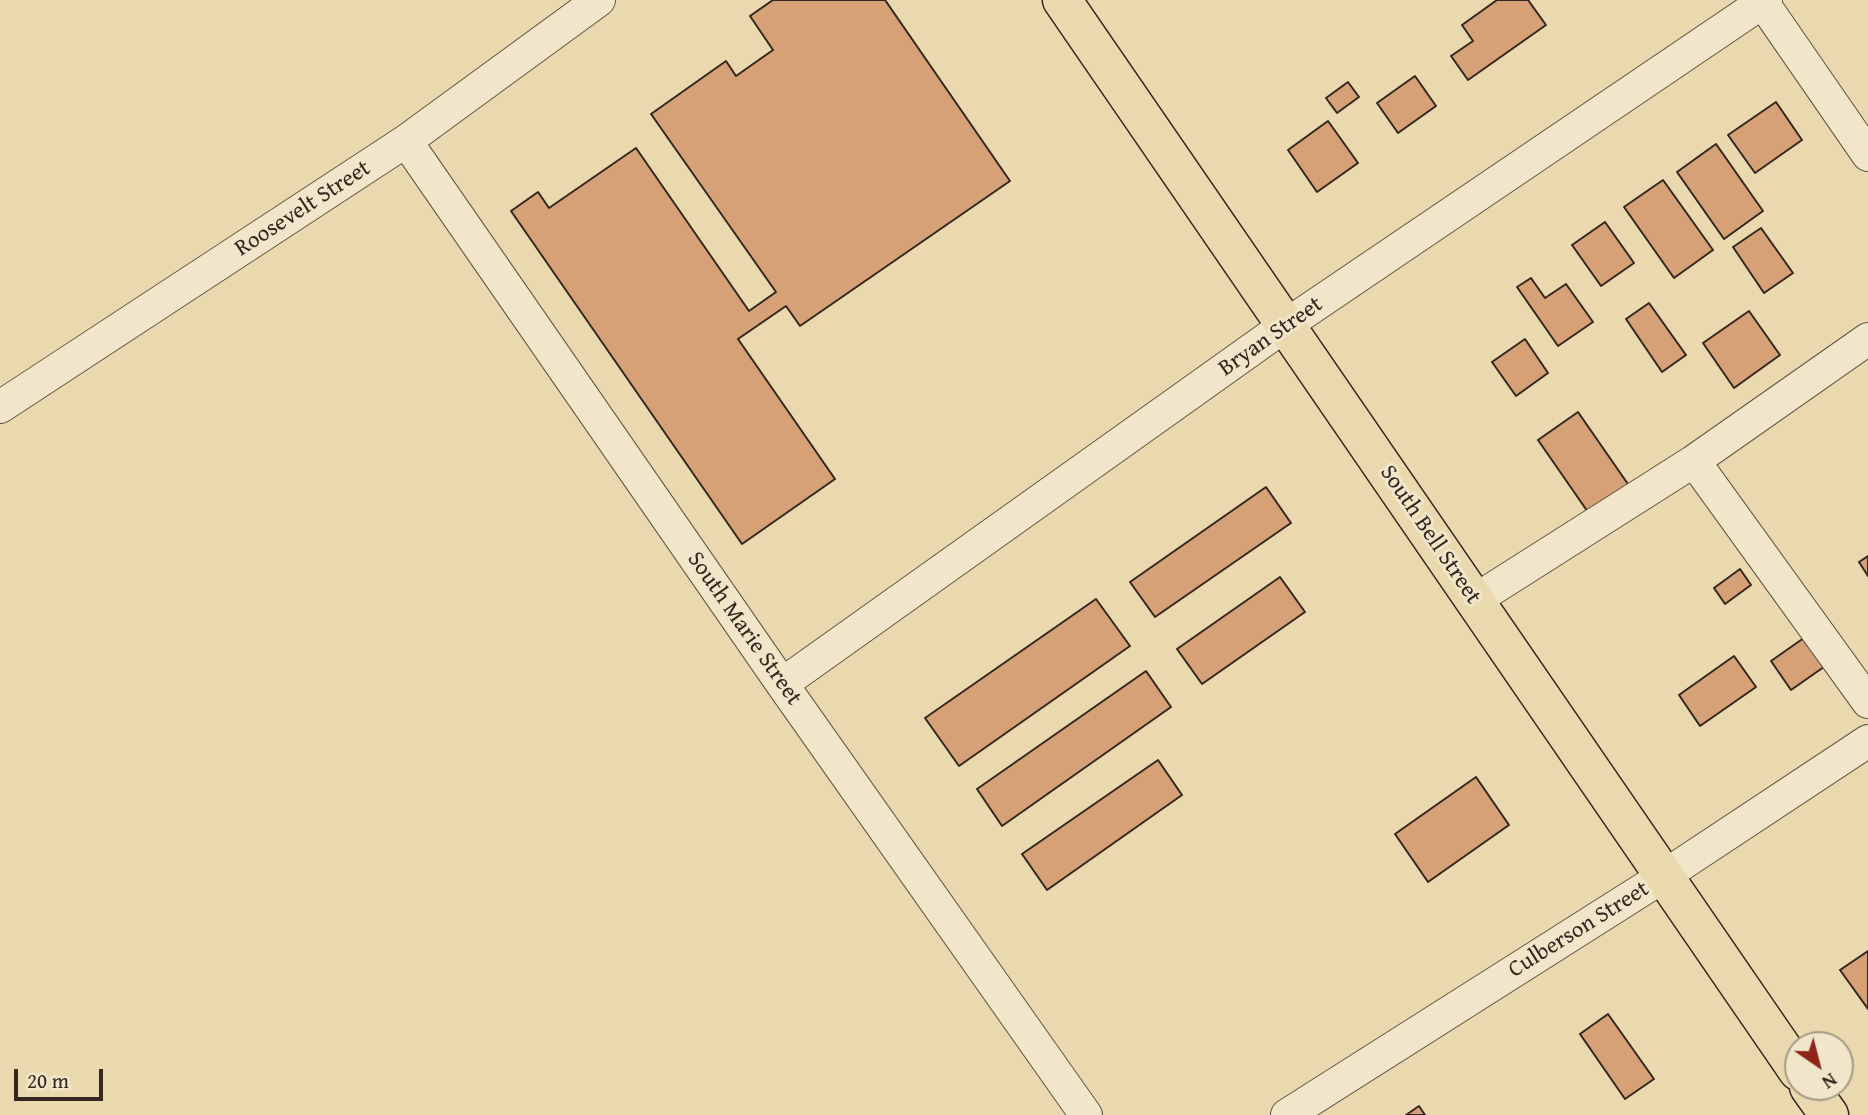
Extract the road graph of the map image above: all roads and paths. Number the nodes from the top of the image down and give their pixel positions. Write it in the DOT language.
graph roads {
  1 [pos="599,0"];
  2 [pos="1062,0"];
  3 [pos="1763,1"];
  4 [pos="407,141"];
  5 [pos="1868,155"];
  6 [pos="1286,325"];
  7 [pos="1868,339"];
  8 [pos="0,407"];
  9 [pos="1695,461"];
  10 [pos="1475,600"];
  11 [pos="782,684"];
  12 [pos="1868,702"];
  13 [pos="1868,741"];
  14 [pos="1664,876"];
  15 [pos="1784,1051"];
  16 [pos="1086,1115"];
  17 [pos="1287,1115"];
  1 -- 4 [label="street, Roosevelt Street"];
  2 -- 6 [label="main road, South Bell Street"];
  3 -- 5 [label="street"];
  3 -- 6 [label="street, Bryan Street"];
  4 -- 8 [label="street, Roosevelt Street"];
  4 -- 11 [label="street, South Marie Street"];
  6 -- 10 [label="main road, South Bell Street"];
  6 -- 11 [label="street, Bryan Street"];
  7 -- 9 [label="street"];
  9 -- 10 [label="street"];
  9 -- 12 [label="street"];
  10 -- 14 [label="main road, South Bell Street"];
  11 -- 16 [label="street, South Marie Street"];
  13 -- 14 [label="street, Culberson Street"];
  14 -- 15 [label="main road, South Bell Street"];
  14 -- 17 [label="street, Culberson Street"];
}
